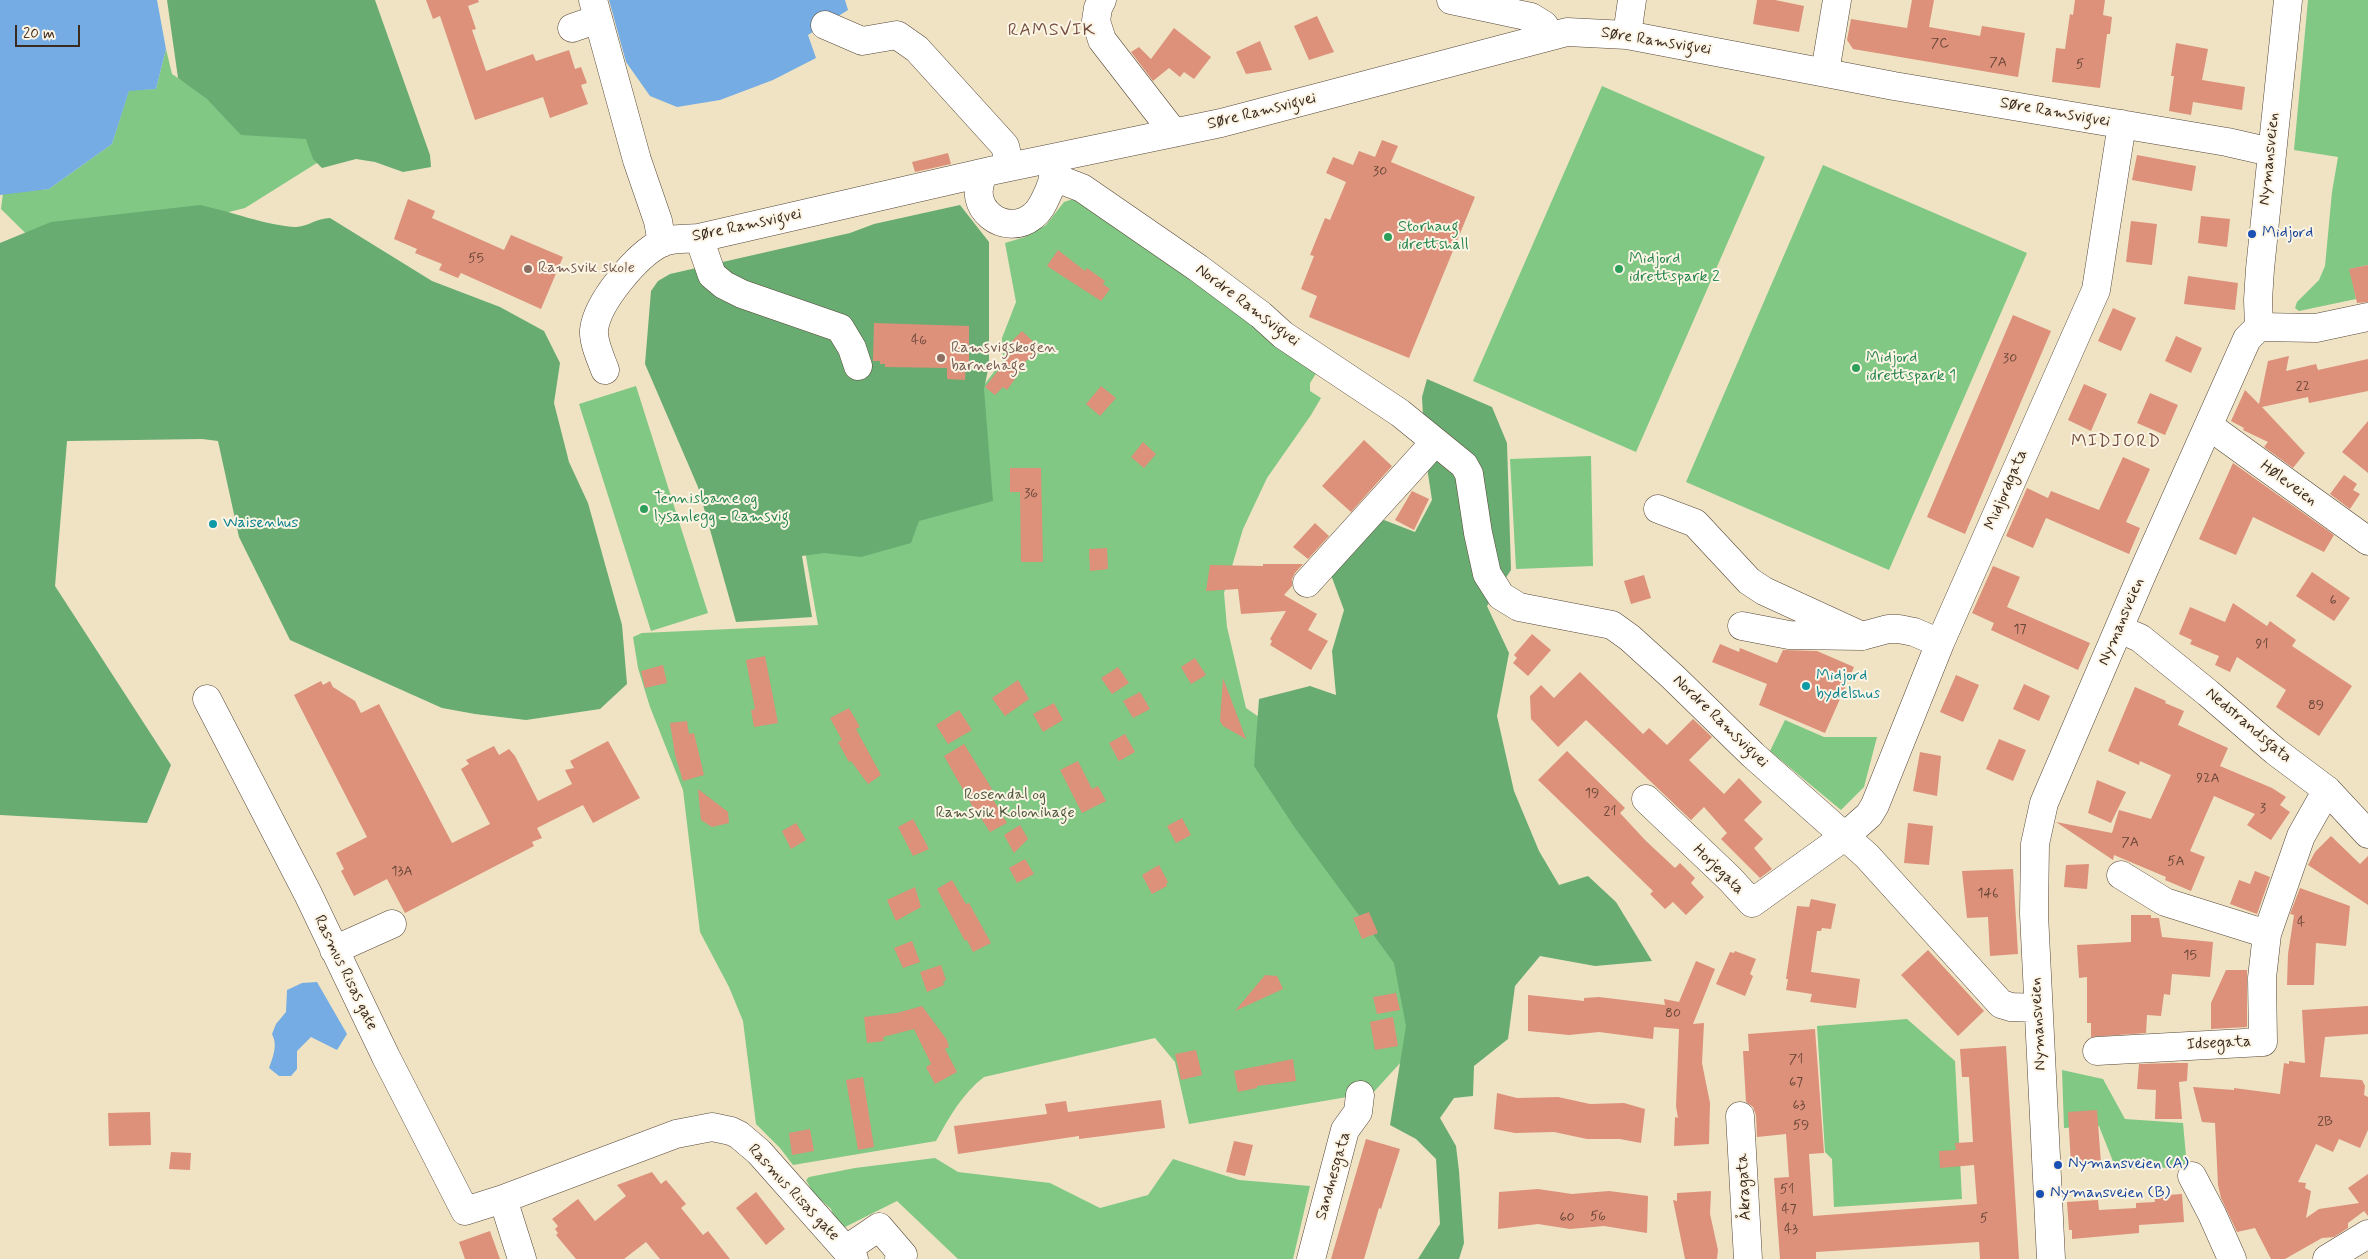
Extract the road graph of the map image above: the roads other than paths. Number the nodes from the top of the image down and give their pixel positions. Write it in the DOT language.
graph roads {
  1 [pos="1102,0"];
  2 [pos="1451,0"];
  3 [pos="1632,0"];
  4 [pos="1837,0"];
  5 [pos="2288,0"];
  6 [pos="596,10"];
  7 [pos="824,26"];
  8 [pos="572,28"];
  9 [pos="1627,35"];
  10 [pos="1550,36"];
  11 [pos="1824,72"];
  12 [pos="2122,124"];
  13 [pos="1174,133"];
  14 [pos="2270,152"];
  15 [pos="1051,168"];
  16 [pos="997,171"];
  17 [pos="699,238"];
  18 [pos="662,243"];
  19 [pos="2368,317"];
  20 [pos="2259,327"];
  21 [pos="858,366"];
  22 [pos="605,370"];
  23 [pos="2209,426"];
  24 [pos="1436,442"];
  25 [pos="1658,508"];
  26 [pos="2368,541"];
  27 [pos="1307,583"];
  28 [pos="1742,626"];
  29 [pos="2119,629"];
  30 [pos="1862,636"];
  31 [pos="1940,643"];
  32 [pos="207,699"];
  33 [pos="2327,790"];
  34 [pos="1646,799"];
  35 [pos="2368,834"];
  36 [pos="1844,838"];
  37 [pos="2122,875"];
  38 [pos="392,924"];
  39 [pos="2267,934"];
  40 [pos="334,950"];
  41 [pos="2038,1008"];
  42 [pos="2097,1051"];
  43 [pos="1360,1095"];
  44 [pos="1740,1116"];
  45 [pos="2192,1176"];
  46 [pos="496,1208"];
  47 [pos="2368,1234"];
  48 [pos="851,1255"];
  49 [pos="522,1259"];
  50 [pos="899,1259"];
  51 [pos="1310,1259"];
  52 [pos="1748,1259"];
  53 [pos="2051,1259"];
  54 [pos="2232,1259"];
  55 [pos="2327,1259"];
  1 -- 13 [label="street"];
  2 -- 10 [label="street"];
  3 -- 9 [label="street"];
  4 -- 11 [label="street"];
  5 -- 14 [label="street, Nymansveien"];
  6 -- 8 [label="street"];
  6 -- 18 [label="street"];
  7 -- 16 [label="street"];
  9 -- 10 [label="street, Søre Ramsvigvei"];
  9 -- 11 [label="street, Søre Ramsvigvei"];
  10 -- 13 [label="street, Søre Ramsvigvei"];
  11 -- 12 [label="street, Søre Ramsvigvei"];
  12 -- 14 [label="street, Søre Ramsvigvei"];
  12 -- 31 [label="street, Midjordgata"];
  13 -- 15 [label="street, Søre Ramsvigvei"];
  14 -- 20 [label="street, Nymansveien"];
  15 -- 16 [label="street, Søre Ramsvigvei"];
  15 -- 16 [label="street"];
  15 -- 24 [label="street, Nordre Ramsvigvei"];
  16 -- 17 [label="street, Søre Ramsvigvei"];
  17 -- 18 [label="street, Søre Ramsvigvei"];
  17 -- 21 [label="street"];
  18 -- 22 [label="street"];
  19 -- 20 [label="street"];
  20 -- 23 [label="street, Nymansveien"];
  23 -- 26 [label="street, Høleveien"];
  23 -- 29 [label="street, Nymansveien"];
  24 -- 27 [label="street"];
  24 -- 36 [label="street, Nordre Ramsvigvei"];
  25 -- 30 [label="street"];
  28 -- 30 [label="street"];
  29 -- 33 [label="street, Nedstrandsgata"];
  29 -- 41 [label="street, Nymansveien"];
  30 -- 31 [label="street"];
  31 -- 36 [label="street, Midjordgata"];
  32 -- 40 [label="street, Rasmus Risas gate"];
  33 -- 35 [label="street, Nedstrandsgata"];
  33 -- 39 [label="street, Idsegata"];
  34 -- 36 [label="street, Horjegata"];
  36 -- 41 [label="street, Nordre Ramsvigvei"];
  37 -- 39 [label="street"];
  38 -- 40 [label="street"];
  39 -- 42 [label="street, Idsegata"];
  40 -- 46 [label="street, Rasmus Risas gate"];
  41 -- 53 [label="street, Nymansveien"];
  43 -- 51 [label="street, Sandnesgata"];
  44 -- 52 [label="street, Åkragata"];
  45 -- 54 [label="street"];
  46 -- 48 [label="street, Rasmus Risas gate"];
  46 -- 49 [label="street"];
  47 -- 55 [label="street"];
  48 -- 50 [label="street"];
}
